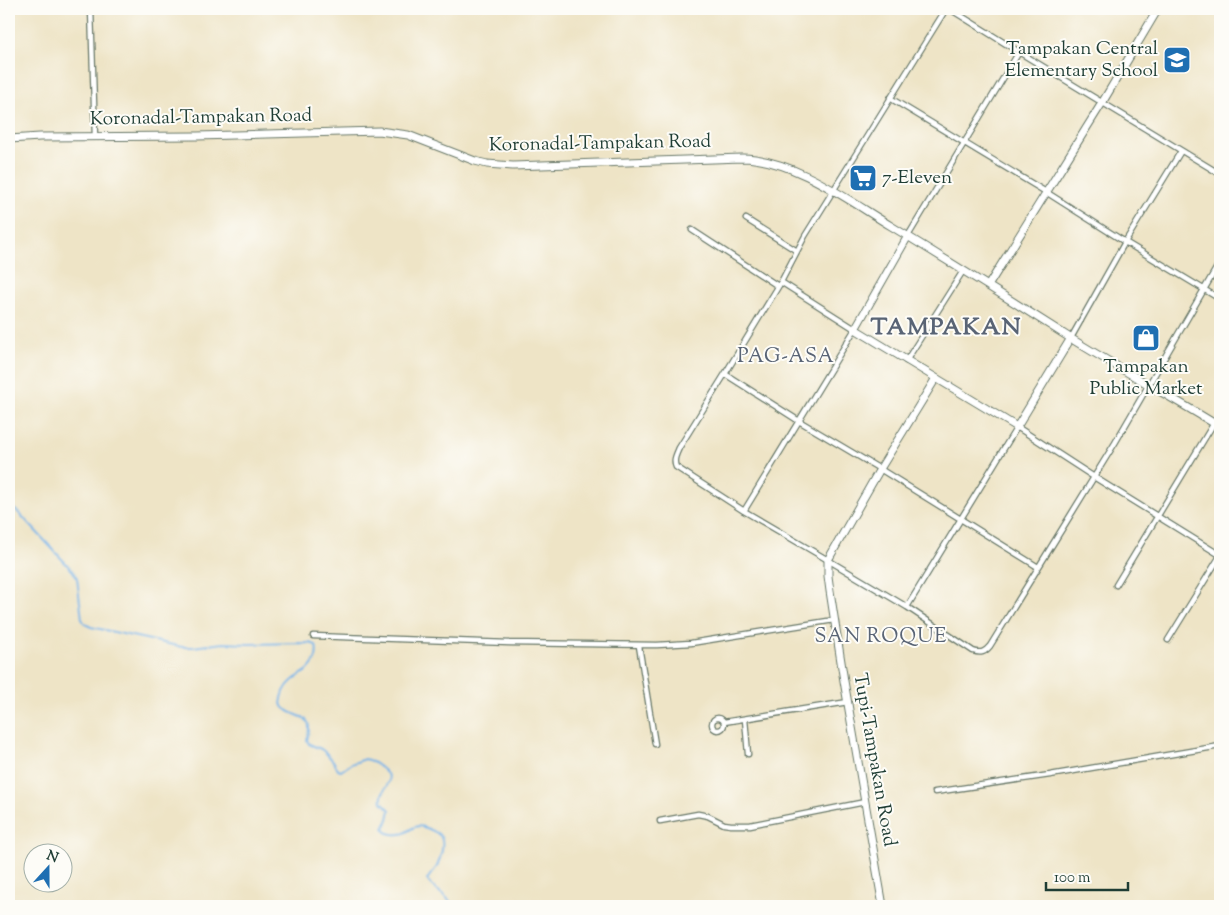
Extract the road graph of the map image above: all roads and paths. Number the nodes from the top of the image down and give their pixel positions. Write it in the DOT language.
graph roads {
  1 [pos="91,9"];
  2 [pos="946,9"];
  3 [pos="950,9"];
  4 [pos="1158,9"];
  5 [pos="1019,52"];
  6 [pos="890,98"];
  7 [pos="1102,102"];
  8 [pos="94,137"];
  9 [pos="9,139"];
  10 [pos="964,143"];
  11 [pos="1181,151"];
  12 [pos="1220,174"];
  13 [pos="833,191"];
  14 [pos="1046,192"];
  15 [pos="746,219"];
  16 [pos="692,230"];
  17 [pos="908,236"];
  18 [pos="1125,242"];
  19 [pos="797,251"];
  20 [pos="1220,262"];
  21 [pos="963,271"];
  22 [pos="780,284"];
  23 [pos="988,286"];
  24 [pos="1204,289"];
  25 [pos="1220,299"];
  26 [pos="854,330"];
  27 [pos="1071,338"];
  28 [pos="906,360"];
  29 [pos="726,374"];
  30 [pos="936,378"];
  31 [pos="1150,384"];
  32 [pos="1220,413"];
  33 [pos="799,421"];
  34 [pos="1217,425"];
  35 [pos="1017,426"];
  36 [pos="880,469"];
  37 [pos="1094,477"];
  38 [pos="744,511"];
  39 [pos="1158,517"];
  40 [pos="960,519"];
  41 [pos="1220,556"];
  42 [pos="828,560"];
  43 [pos="1038,567"];
  44 [pos="1116,586"];
  45 [pos="907,608"];
  46 [pos="834,620"];
  47 [pos="313,636"];
  48 [pos="1168,640"];
  49 [pos="640,646"];
  50 [pos="848,702"];
  51 [pos="744,719"];
  52 [pos="724,722"];
  53 [pos="655,744"];
  54 [pos="1220,746"];
  55 [pos="748,754"];
  56 [pos="936,792"];
  57 [pos="865,802"];
  58 [pos="660,821"];
  59 [pos="883,906"];
  1 -- 8 [label="street"];
  2 -- 6 [label="street"];
  3 -- 5 [label="street"];
  4 -- 7 [label="main road"];
  5 -- 7 [label="street"];
  5 -- 10 [label="street"];
  6 -- 10 [label="street"];
  6 -- 13 [label="street"];
  7 -- 11 [label="street"];
  7 -- 14 [label="main road"];
  8 -- 9 [label="main road, Koronadal-Tampakan Road"];
  8 -- 13 [label="main road, Koronadal-Tampakan Road"];
  10 -- 14 [label="street"];
  10 -- 17 [label="street"];
  11 -- 12 [label="street"];
  11 -- 18 [label="street"];
  13 -- 17 [label="main road, Koronadal-Tampakan Road"];
  13 -- 19 [label="street"];
  14 -- 18 [label="street"];
  14 -- 23 [label="main road"];
  15 -- 19 [label="street"];
  16 -- 22 [label="street"];
  17 -- 21 [label="main road, Koronadal-Tampakan Road"];
  17 -- 26 [label="main road"];
  18 -- 24 [label="street"];
  18 -- 27 [label="street"];
  19 -- 22 [label="street"];
  20 -- 24 [label="street"];
  21 -- 23 [label="main road, Koronadal-Tampakan Road"];
  21 -- 28 [label="street"];
  22 -- 26 [label="street"];
  22 -- 29 [label="street"];
  23 -- 27 [label="main road, Koronadal-Tampakan Road"];
  24 -- 25 [label="street"];
  24 -- 31 [label="street"];
  26 -- 28 [label="main road"];
  26 -- 33 [label="street"];
  27 -- 31 [label="main road, Koronadal-Tampakan Road"];
  27 -- 35 [label="main road"];
  28 -- 30 [label="main road"];
  29 -- 33 [label="street"];
  29 -- 38 [label="street"];
  30 -- 35 [label="main road"];
  30 -- 36 [label="main road"];
  31 -- 34 [label="main road, Koronadal-Tampakan Road"];
  31 -- 37 [label="street"];
  32 -- 34 [label="street"];
  33 -- 36 [label="street"];
  33 -- 38 [label="street"];
  34 -- 39 [label="street"];
  35 -- 37 [label="street"];
  35 -- 40 [label="street"];
  36 -- 40 [label="street"];
  36 -- 42 [label="main road"];
  37 -- 39 [label="street"];
  37 -- 43 [label="street"];
  38 -- 42 [label="street"];
  39 -- 41 [label="street"];
  39 -- 44 [label="street"];
  40 -- 43 [label="street"];
  40 -- 45 [label="street"];
  41 -- 48 [label="street"];
  42 -- 45 [label="street"];
  42 -- 46 [label="main road, Tupi-Tampakan Road"];
  43 -- 45 [label="street"];
  46 -- 49 [label="street"];
  46 -- 50 [label="main road, Tupi-Tampakan Road"];
  47 -- 49 [label="street"];
  49 -- 53 [label="street"];
  50 -- 51 [label="street"];
  50 -- 57 [label="main road, Tupi-Tampakan Road"];
  51 -- 52 [label="street"];
  51 -- 55 [label="street"];
  54 -- 56 [label="street"];
  57 -- 58 [label="street"];
  57 -- 59 [label="main road, Tupi-Tampakan Road"];
}
